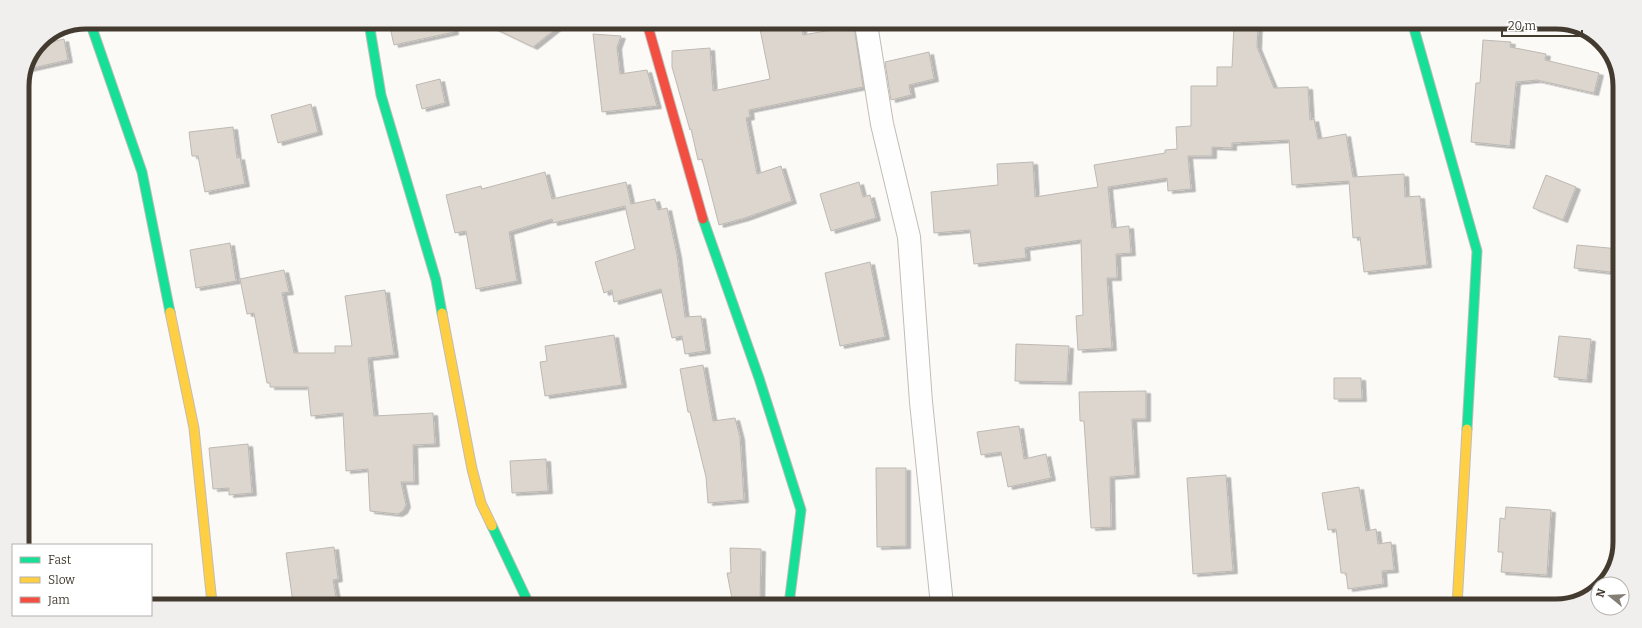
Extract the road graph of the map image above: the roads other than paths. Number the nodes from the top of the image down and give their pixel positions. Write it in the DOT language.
graph roads {
  1 [pos="92,29"];
  2 [pos="370,29"];
  3 [pos="649,29"];
  4 [pos="867,29"];
  5 [pos="1413,29"];
  6 [pos="212,599"];
  7 [pos="527,599"];
  8 [pos="790,599"];
  9 [pos="941,599"];
  10 [pos="1457,599"];
  1 -- 6 [label="street"];
  2 -- 7 [label="street"];
  3 -- 8 [label="street"];
  4 -- 9 [label="street"];
  5 -- 10 [label="street"];
}
